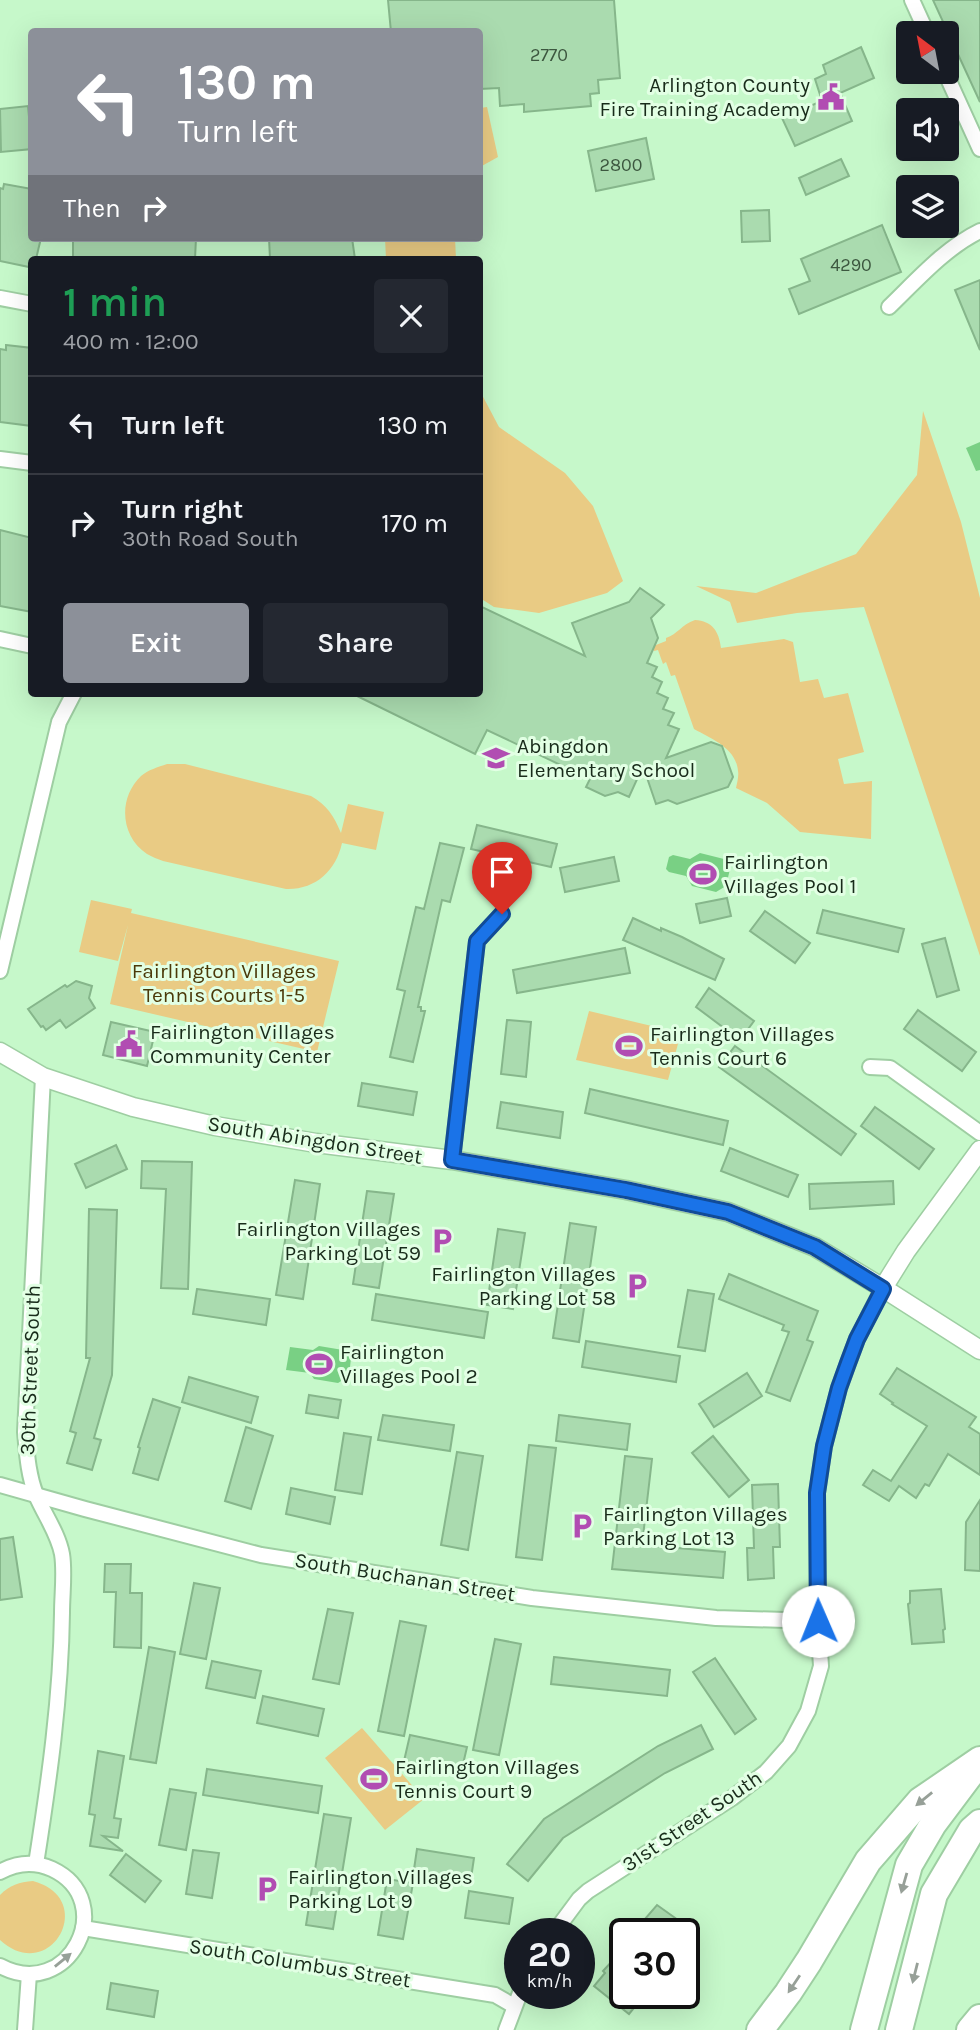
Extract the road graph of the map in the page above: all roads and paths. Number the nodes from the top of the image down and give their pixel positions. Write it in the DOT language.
graph roads {
  1 [pos="912,0"];
  2 [pos="922,21"];
  3 [pos="950,84"];
  4 [pos="980,149"];
  5 [pos="980,231"];
  6 [pos="0,298"];
  7 [pos="28,303"];
  8 [pos="889,307"];
  9 [pos="0,460"];
  10 [pos="28,463"];
  11 [pos="0,639"];
  12 [pos="28,645"];
  13 [pos="72,697"];
  14 [pos="502,914"];
  15 [pos="0,971"];
  16 [pos="0,1052"];
  17 [pos="870,1066"];
  18 [pos="43,1077"];
  19 [pos="980,1133"];
  20 [pos="980,1150"];
  21 [pos="452,1160"];
  22 [pos="883,1289"];
  23 [pos="980,1350"];
  24 [pos="0,1485"];
  25 [pos="36,1495"];
  26 [pos="818,1621"];
  27 [pos="980,1762"];
  28 [pos="980,1823"];
  29 [pos="36,1864"];
  30 [pos="0,1872"];
  31 [pos="565,1918"];
  32 [pos="83,1928"];
  33 [pos="0,1966"];
  34 [pos="29,1974"];
  35 [pos="504,1997"];
  36 [pos="513,2009"];
  37 [pos="980,2018"];
  38 [pos="25,2030"];
  39 [pos="506,2030"];
  40 [pos="760,2030"];
  41 [pos="864,2030"];
  42 [pos="899,2030"];
  43 [pos="970,2030"];
  1 -- 2 [label="street"];
  3 -- 4 [label="street"];
  5 -- 8 [label="street"];
  6 -- 7 [label="street"];
  9 -- 10 [label="street"];
  11 -- 12 [label="street"];
  13 -- 15 [label="street"];
  14 -- 21 [label="street"];
  16 -- 18 [label="street, South Abingdon Street"];
  17 -- 19 [label="street"];
  18 -- 21 [label="street, South Abingdon Street"];
  18 -- 25 [label="street, 30th Street South"];
  20 -- 22 [label="street, 31st Street South"];
  21 -- 22 [label="street, South Abingdon Street"];
  22 -- 23 [label="street, South Abingdon Street"];
  22 -- 26 [label="street, 31st Street South"];
  24 -- 25 [label="street, South Buchanan Street"];
  25 -- 26 [label="street, South Buchanan Street"];
  25 -- 29 [label="street, 30th Street South"];
  26 -- 31 [label="street, 31st Street South"];
  27 -- 40 [label="highway, one-way"];
  27 -- 41 [label="highway, one-way"];
  28 -- 42 [label="highway, one-way"];
  29 -- 30 [label="street"];
  29 -- 32 [label="street"];
  34 -- 32 [label="street, one-way"];
  32 -- 35 [label="street, South Columbus Street"];
  33 -- 34 [label="street"];
  34 -- 38 [label="street"];
  36 -- 39 [label="street"];
  37 -- 43 [label="highway"];
}
